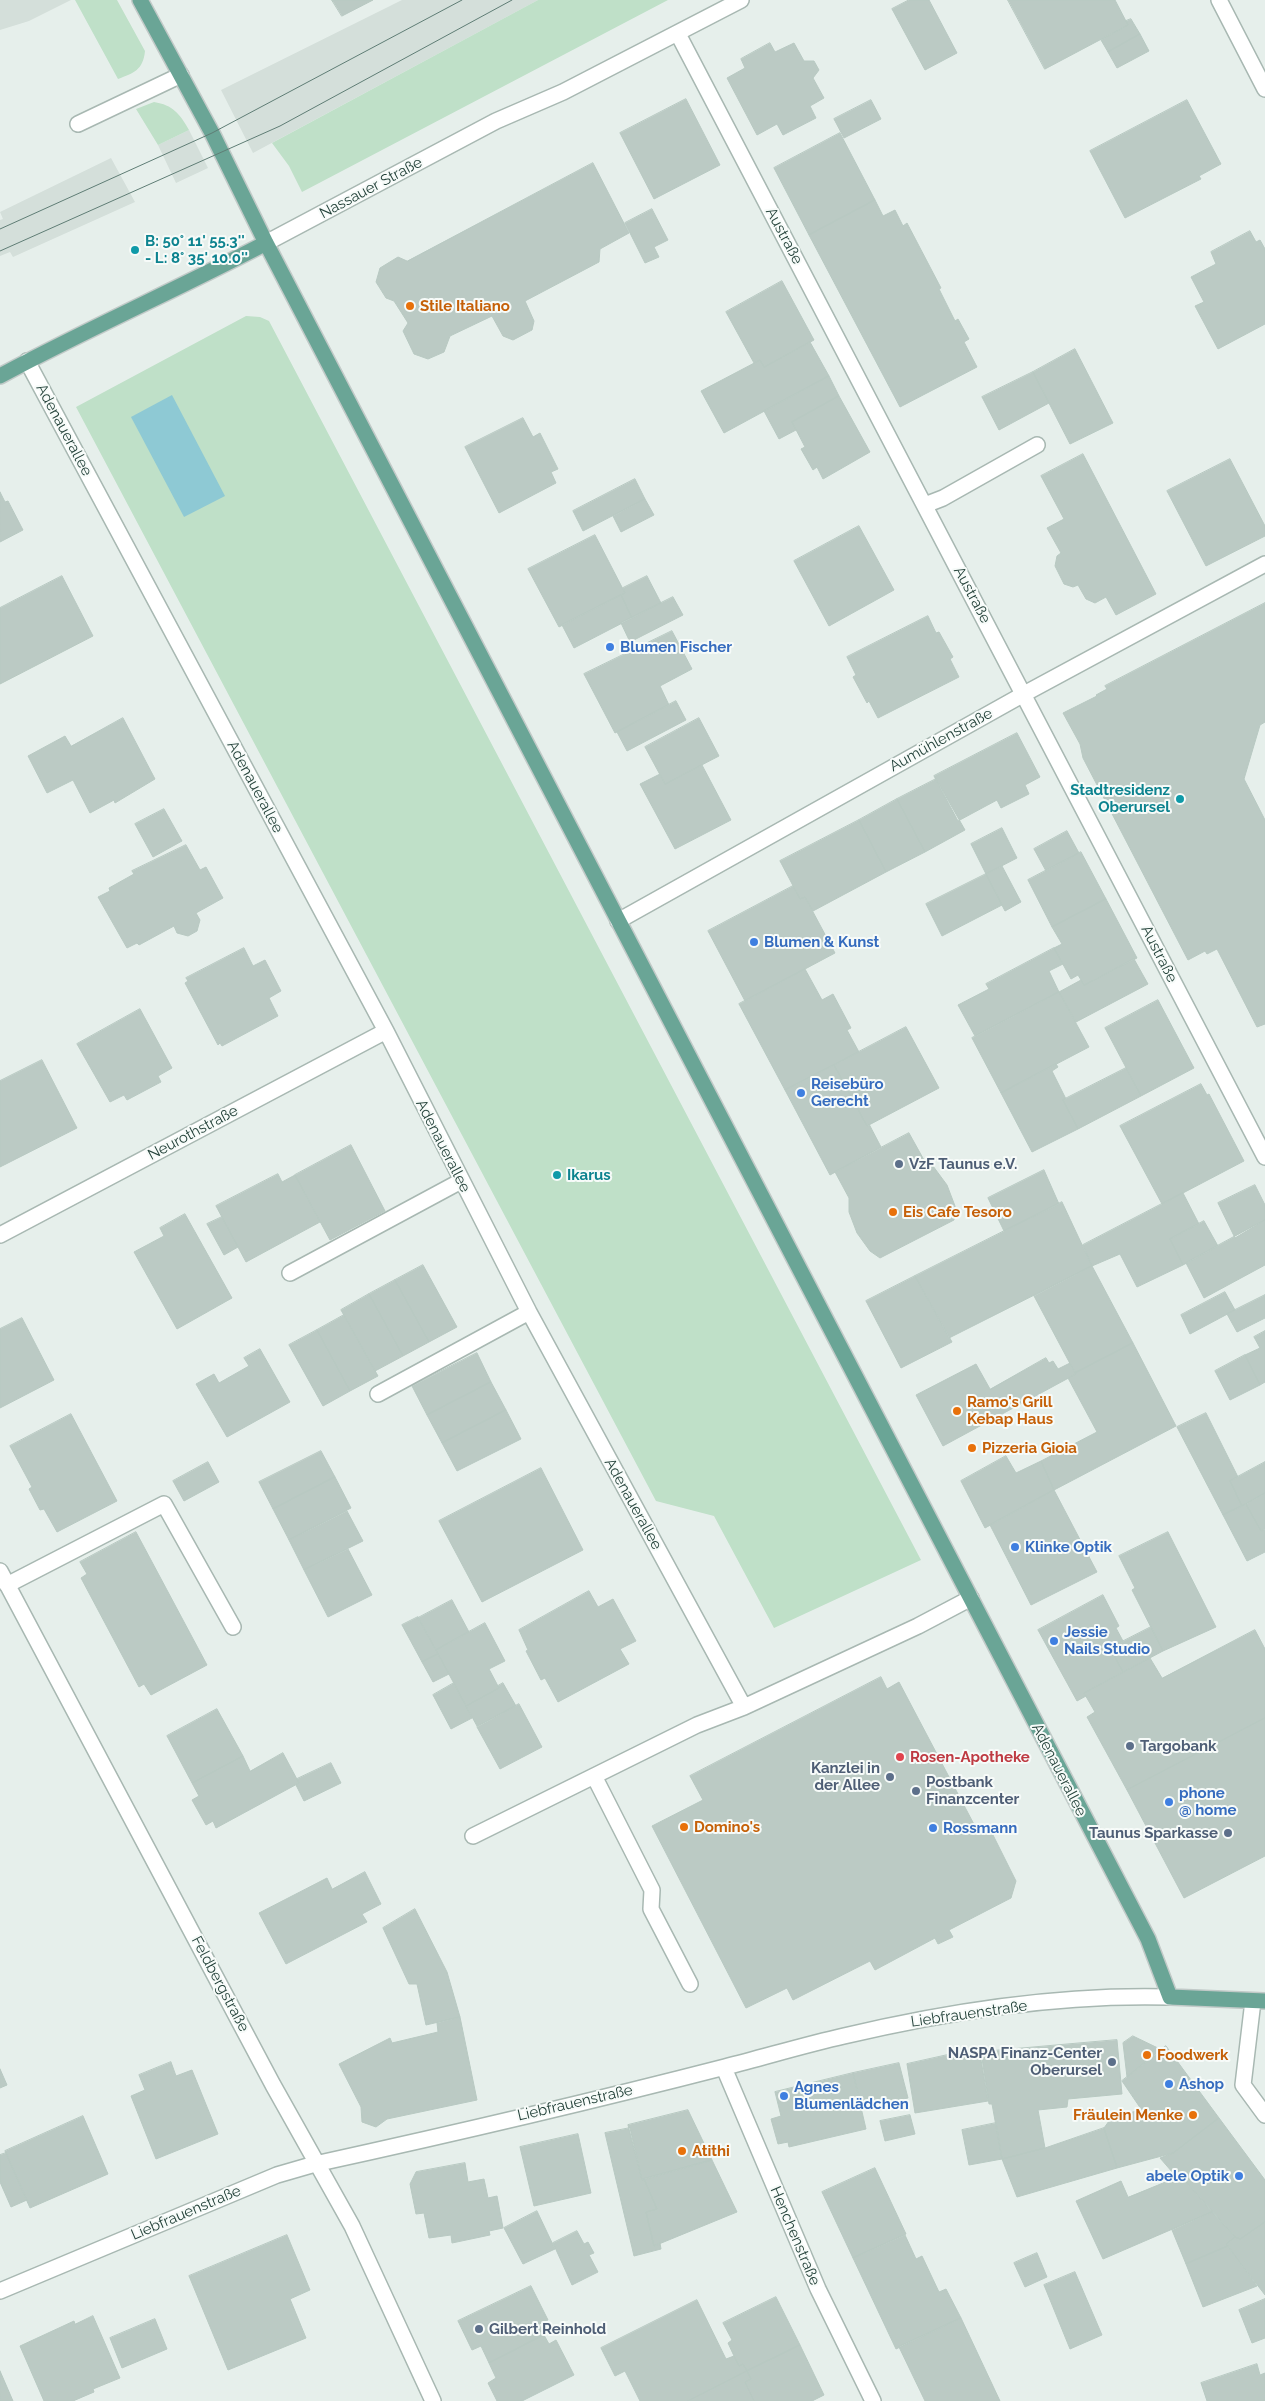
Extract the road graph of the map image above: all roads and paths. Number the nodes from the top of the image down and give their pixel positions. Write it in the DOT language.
graph roads {
  1 [pos="140,0"];
  2 [pos="741,0"];
  3 [pos="1219,0"];
  4 [pos="678,34"];
  5 [pos="180,75"];
  6 [pos="1265,89"];
  7 [pos="78,124"];
  8 [pos="266,243"];
  9 [pos="27,361"];
  10 [pos="0,376"];
  11 [pos="1037,445"];
  12 [pos="925,505"];
  13 [pos="1265,564"];
  14 [pos="1024,694"];
  15 [pos="618,921"];
  16 [pos="386,1032"];
  17 [pos="1265,1157"];
  18 [pos="461,1181"];
  19 [pos="0,1235"];
  20 [pos="290,1274"];
  21 [pos="529,1312"];
  22 [pos="378,1394"];
  23 [pos="0,1571"];
  24 [pos="7,1585"];
  25 [pos="970,1598"];
  26 [pos="233,1627"];
  27 [pos="744,1707"];
  28 [pos="594,1776"];
  29 [pos="474,1836"];
  30 [pos="690,1984"];
  31 [pos="1170,1997"];
  32 [pos="1259,2001"];
  33 [pos="724,2068"];
  34 [pos="1265,2115"];
  35 [pos="316,2164"];
  36 [pos="0,2290"];
  37 [pos="433,2401"];
  38 [pos="873,2401"];
  1 -- 5 [label="main road, Adenauerallee"];
  2 -- 4 [label="street, Nassauer Straße"];
  3 -- 6 [label="street"];
  4 -- 8 [label="street, Nassauer Straße"];
  4 -- 12 [label="street, Austraße"];
  5 -- 7 [label="street"];
  5 -- 8 [label="main road, Adenauerallee"];
  8 -- 9 [label="main road, Nassauer Straße"];
  8 -- 15 [label="main road, Adenauerallee"];
  9 -- 10 [label="main road, Nassauer Straße"];
  9 -- 16 [label="street, Adenauerallee"];
  11 -- 12 [label="street"];
  12 -- 14 [label="street, Austraße"];
  13 -- 14 [label="street, Aumühlenstraße"];
  14 -- 15 [label="street, Aumühlenstraße"];
  14 -- 17 [label="street, Austraße"];
  15 -- 25 [label="main road, Adenauerallee"];
  16 -- 18 [label="street, Adenauerallee"];
  16 -- 19 [label="street, Neurothstraße"];
  18 -- 20 [label="street"];
  18 -- 21 [label="street, Adenauerallee"];
  21 -- 22 [label="street"];
  21 -- 27 [label="street, Adenauerallee"];
  23 -- 24 [label="street, Feldbergstraße"];
  24 -- 26 [label="street"];
  24 -- 35 [label="street, Feldbergstraße"];
  25 -- 27 [label="street"];
  25 -- 31 [label="main road, Adenauerallee"];
  27 -- 28 [label="street"];
  28 -- 29 [label="street"];
  28 -- 30 [label="street"];
  31 -- 32 [label="main road"];
  31 -- 33 [label="street, Liebfrauenstraße"];
  32 -- 34 [label="street"];
  33 -- 35 [label="street, Liebfrauenstraße"];
  33 -- 38 [label="street, Henchenstraße"];
  35 -- 36 [label="street, Liebfrauenstraße"];
  35 -- 37 [label="street, Feldbergstraße"];
}
